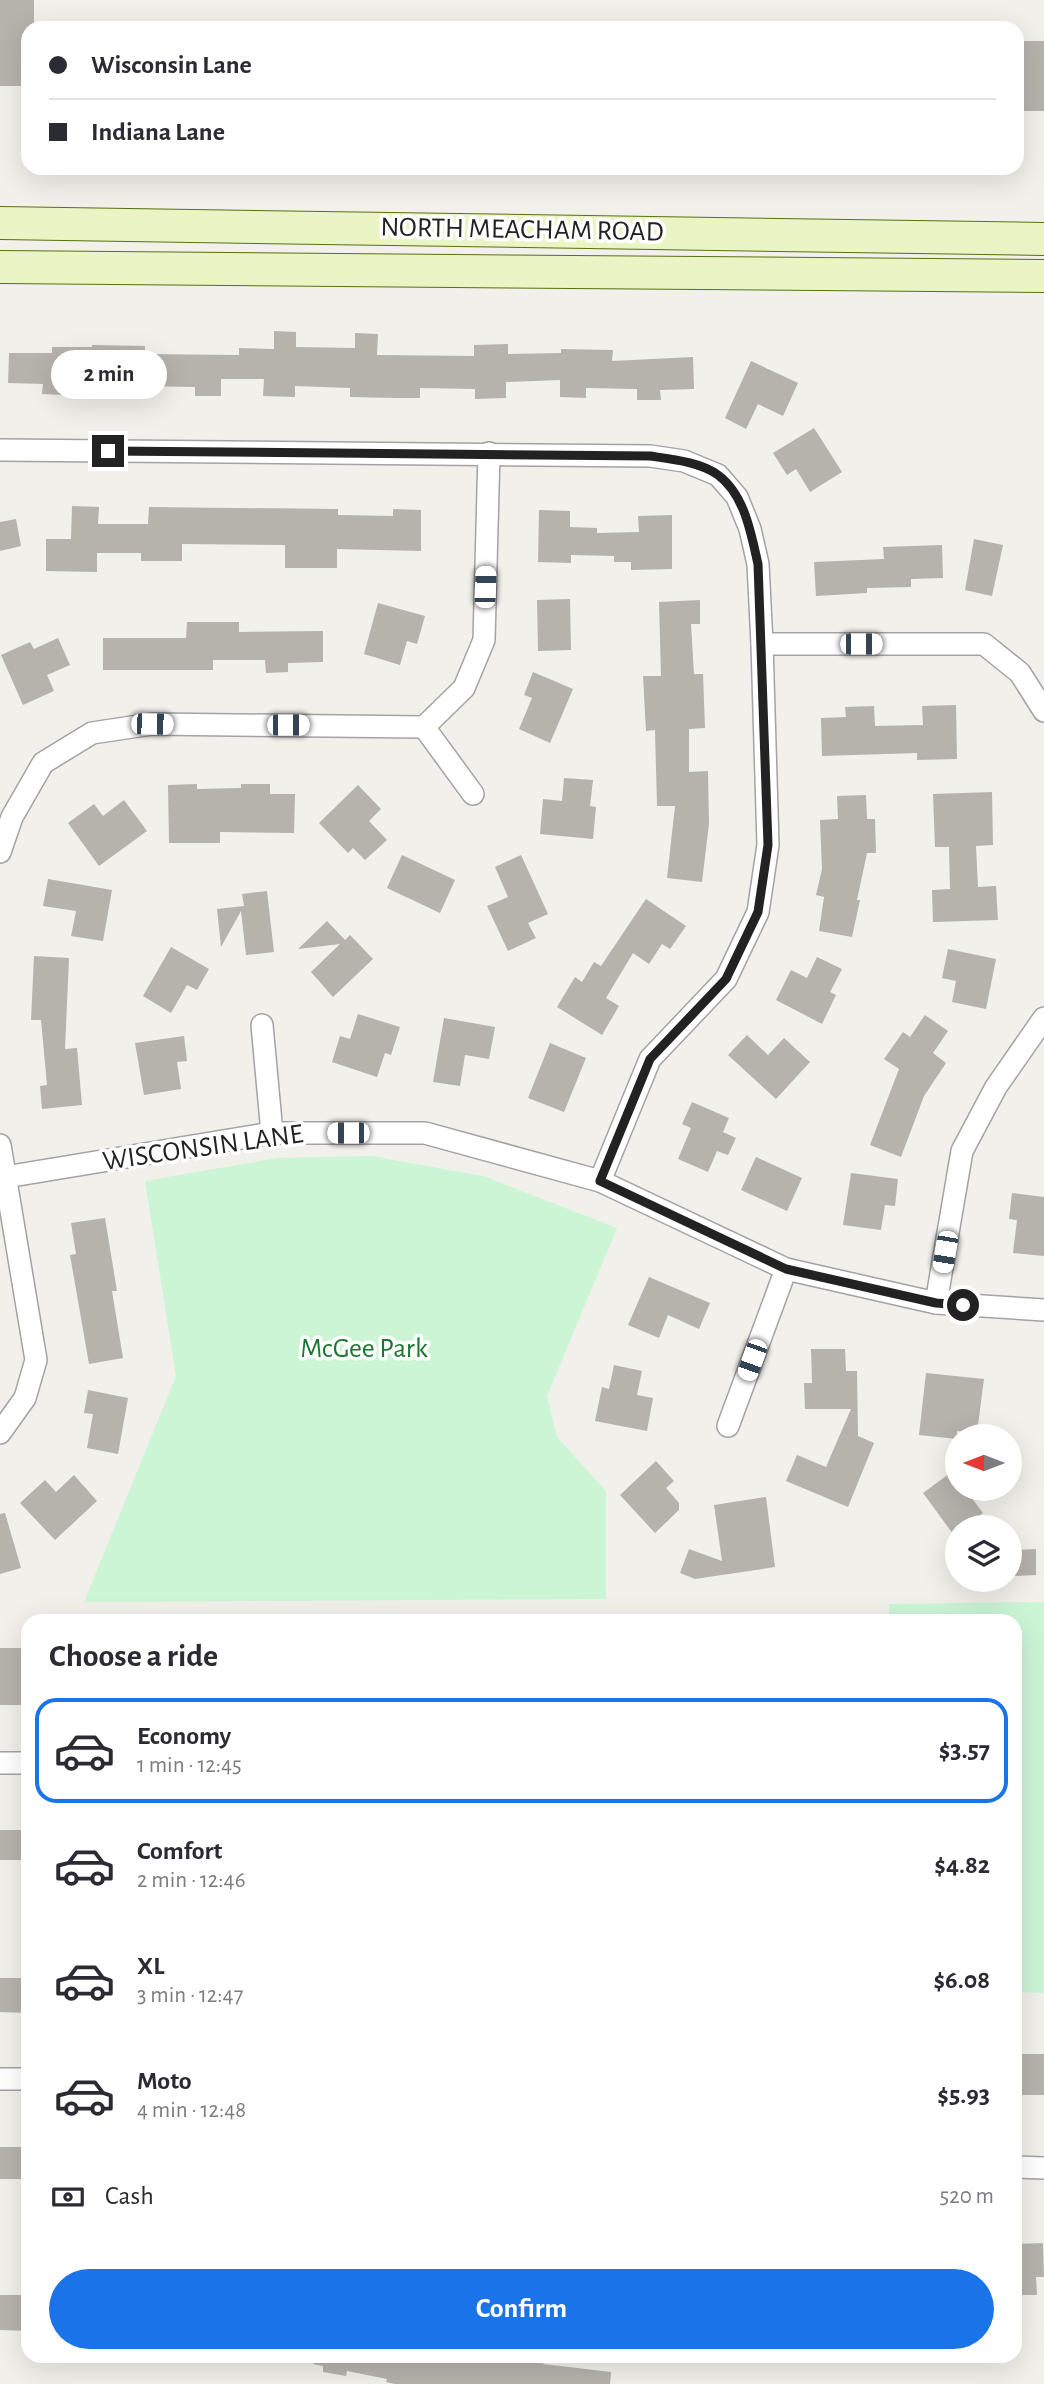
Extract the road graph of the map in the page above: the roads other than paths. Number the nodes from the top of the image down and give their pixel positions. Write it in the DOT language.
graph roads {
  1 [pos="0,223"];
  2 [pos="1044,239"];
  3 [pos="0,267"];
  4 [pos="1044,276"];
  5 [pos="0,450"];
  6 [pos="489,453"];
  7 [pos="762,644"];
  8 [pos="1044,711"];
  9 [pos="424,727"];
  10 [pos="473,794"];
  11 [pos="0,852"];
  12 [pos="1044,1018"];
  13 [pos="262,1025"];
  14 [pos="272,1133"];
  15 [pos="0,1145"];
  16 [pos="2,1178"];
  17 [pos="600,1181"];
  18 [pos="786,1269"];
  19 [pos="936,1303"];
  20 [pos="1044,1310"];
  21 [pos="728,1426"];
  22 [pos="0,1433"];
  23 [pos="0,1763"];
  24 [pos="21,1763"];
  25 [pos="0,2079"];
  26 [pos="21,2079"];
  27 [pos="1022,2167"];
  28 [pos="1044,2168"];
  1 -- 2 [label="main road, NORTH MEACHAM ROAD"];
  3 -- 4 [label="main road, NORTH MEACHAM ROAD"];
  5 -- 6 [label="street"];
  6 -- 7 [label="street"];
  6 -- 9 [label="street"];
  7 -- 8 [label="street"];
  7 -- 17 [label="street"];
  9 -- 10 [label="street"];
  9 -- 11 [label="street"];
  12 -- 19 [label="street"];
  13 -- 14 [label="street"];
  14 -- 16 [label="street, WISCONSIN LANE"];
  14 -- 17 [label="street, WISCONSIN LANE"];
  15 -- 16 [label="street"];
  16 -- 22 [label="street"];
  17 -- 18 [label="street, WISCONSIN LANE"];
  18 -- 19 [label="street, WISCONSIN LANE"];
  18 -- 21 [label="street"];
  19 -- 20 [label="street, WISCONSIN LANE"];
  23 -- 24 [label="street"];
  25 -- 26 [label="street"];
  27 -- 28 [label="street"];
}
